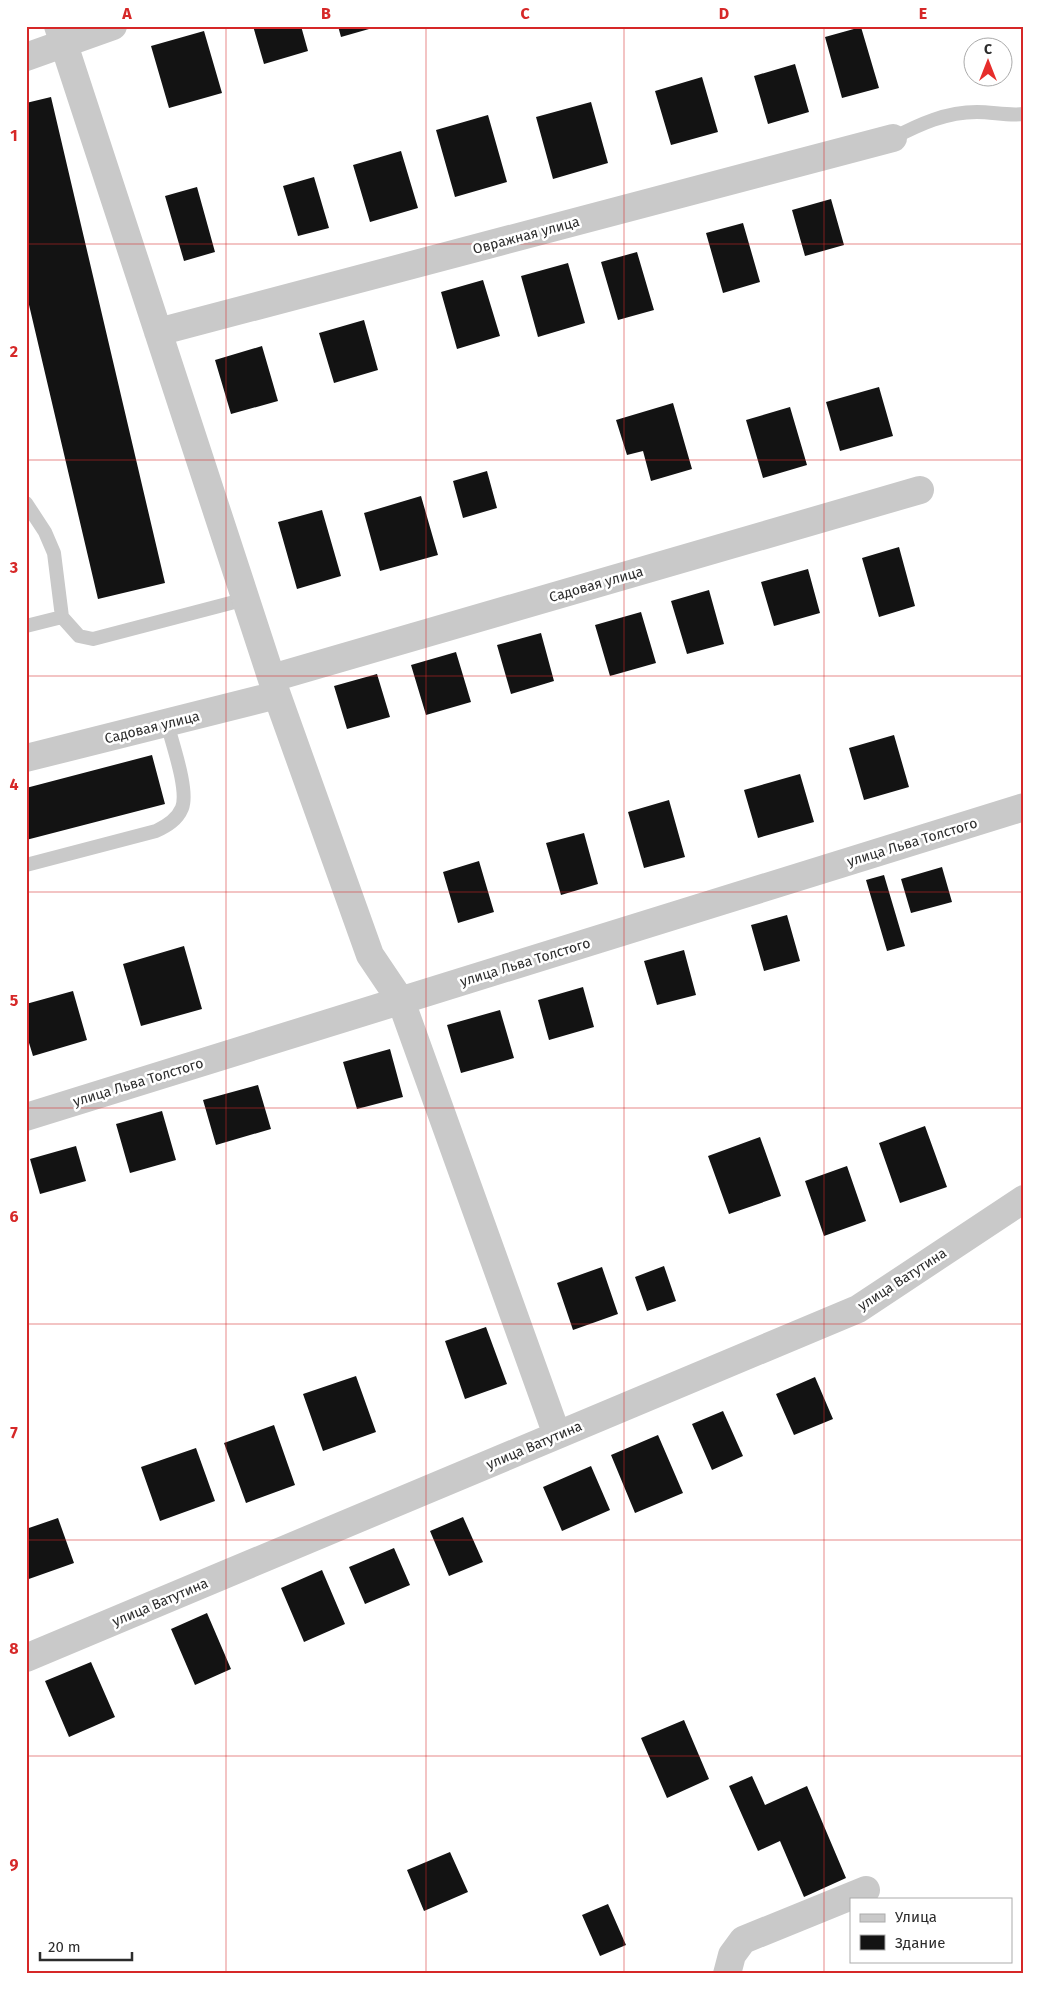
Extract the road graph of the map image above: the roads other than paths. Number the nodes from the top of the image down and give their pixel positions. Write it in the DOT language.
graph roads {
  1 [pos="113,26"];
  2 [pos="61,35"];
  3 [pos="26,57"];
  4 [pos="1024,114"];
  5 [pos="893,138"];
  6 [pos="158,332"];
  7 [pos="920,490"];
  8 [pos="26,503"];
  9 [pos="246,599"];
  10 [pos="62,617"];
  11 [pos="26,626"];
  12 [pos="274,686"];
  13 [pos="167,723"];
  14 [pos="26,758"];
  15 [pos="1024,807"];
  16 [pos="26,865"];
  17 [pos="401,1001"];
  18 [pos="26,1117"];
  19 [pos="1024,1199"];
  20 [pos="557,1435"];
  21 [pos="26,1658"];
  22 [pos="866,1890"];
  23 [pos="728,1974"];
  1 -- 2 [label="street"];
  2 -- 3 [label="street"];
  2 -- 6 [label="street"];
  4 -- 5 [label="lane"];
  5 -- 6 [label="street, Овражная улица"];
  6 -- 9 [label="street"];
  7 -- 12 [label="street, Садовая улица"];
  8 -- 10 [label="lane"];
  9 -- 10 [label="lane"];
  9 -- 12 [label="street"];
  10 -- 11 [label="lane"];
  12 -- 13 [label="street, Садовая улица"];
  12 -- 17 [label="street"];
  13 -- 14 [label="street, Садовая улица"];
  13 -- 16 [label="lane"];
  15 -- 17 [label="street, улица Льва Толстого"];
  17 -- 18 [label="street, улица Льва Толстого"];
  17 -- 20 [label="street"];
  19 -- 20 [label="street, улица Ватутина"];
  20 -- 21 [label="street, улица Ватутина"];
  22 -- 23 [label="street"];
}
